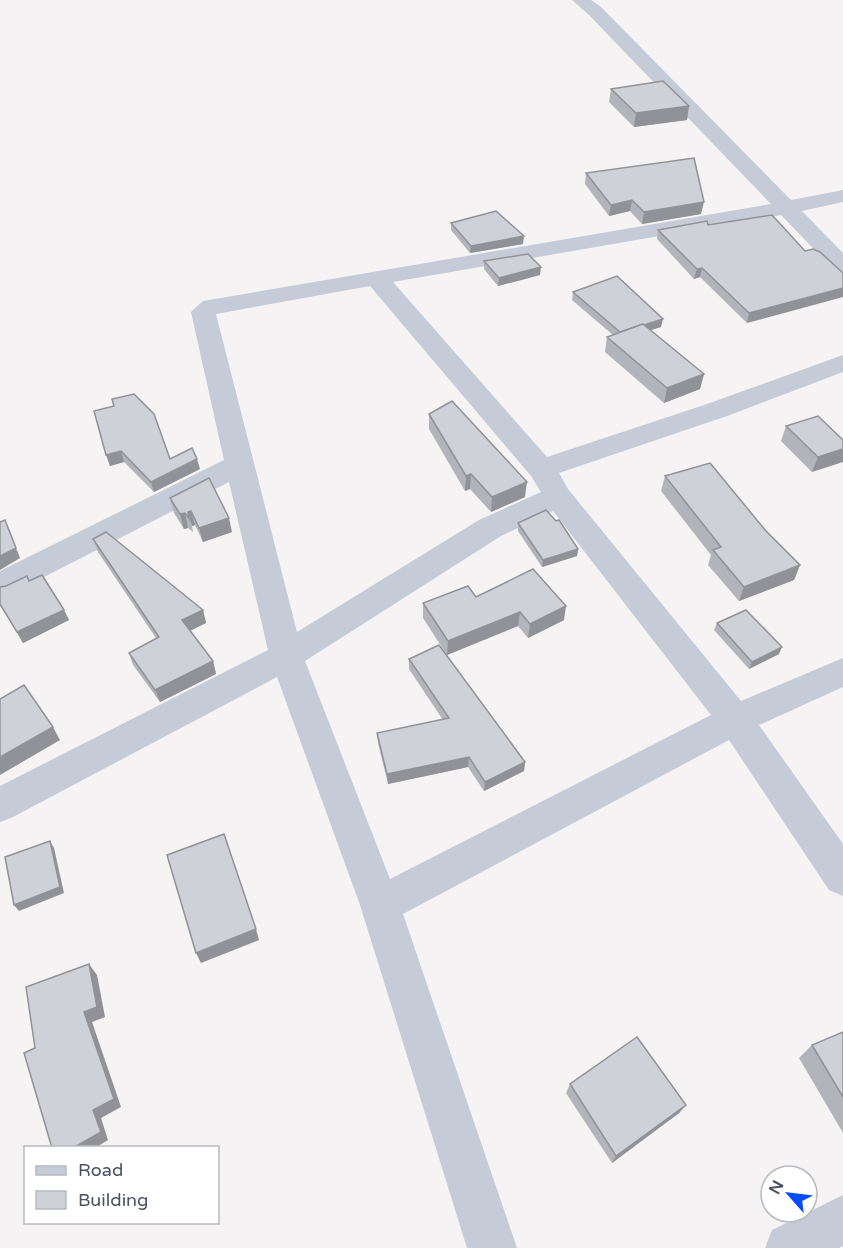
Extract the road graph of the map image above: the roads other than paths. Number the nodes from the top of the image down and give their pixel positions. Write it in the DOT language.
graph roads {
  1 [pos="580,0"];
  2 [pos="843,196"];
  3 [pos="786,208"];
  4 [pos="843,266"];
  5 [pos="377,279"];
  6 [pos="843,363"];
  7 [pos="242,464"];
  8 [pos="550,483"];
  9 [pos="0,585"];
  10 [pos="286,656"];
  11 [pos="843,672"];
  12 [pos="735,720"];
  13 [pos="0,805"];
  14 [pos="843,877"];
  15 [pos="380,905"];
  16 [pos="843,1219"];
  17 [pos="492,1248"];
  18 [pos="790,1248"];
  1 -- 3 [label="street"];
  2 -- 3 [label="street"];
  3 -- 4 [label="street"];
  3 -- 5 [label="street"];
  5 -- 7 [label="street"];
  5 -- 8 [label="street"];
  6 -- 8 [label="street"];
  7 -- 9 [label="street"];
  7 -- 10 [label="street"];
  8 -- 10 [label="street"];
  8 -- 12 [label="street"];
  10 -- 13 [label="street"];
  10 -- 15 [label="street"];
  11 -- 12 [label="street"];
  12 -- 14 [label="street"];
  12 -- 15 [label="street"];
  15 -- 17 [label="street"];
  16 -- 18 [label="street"];
}
